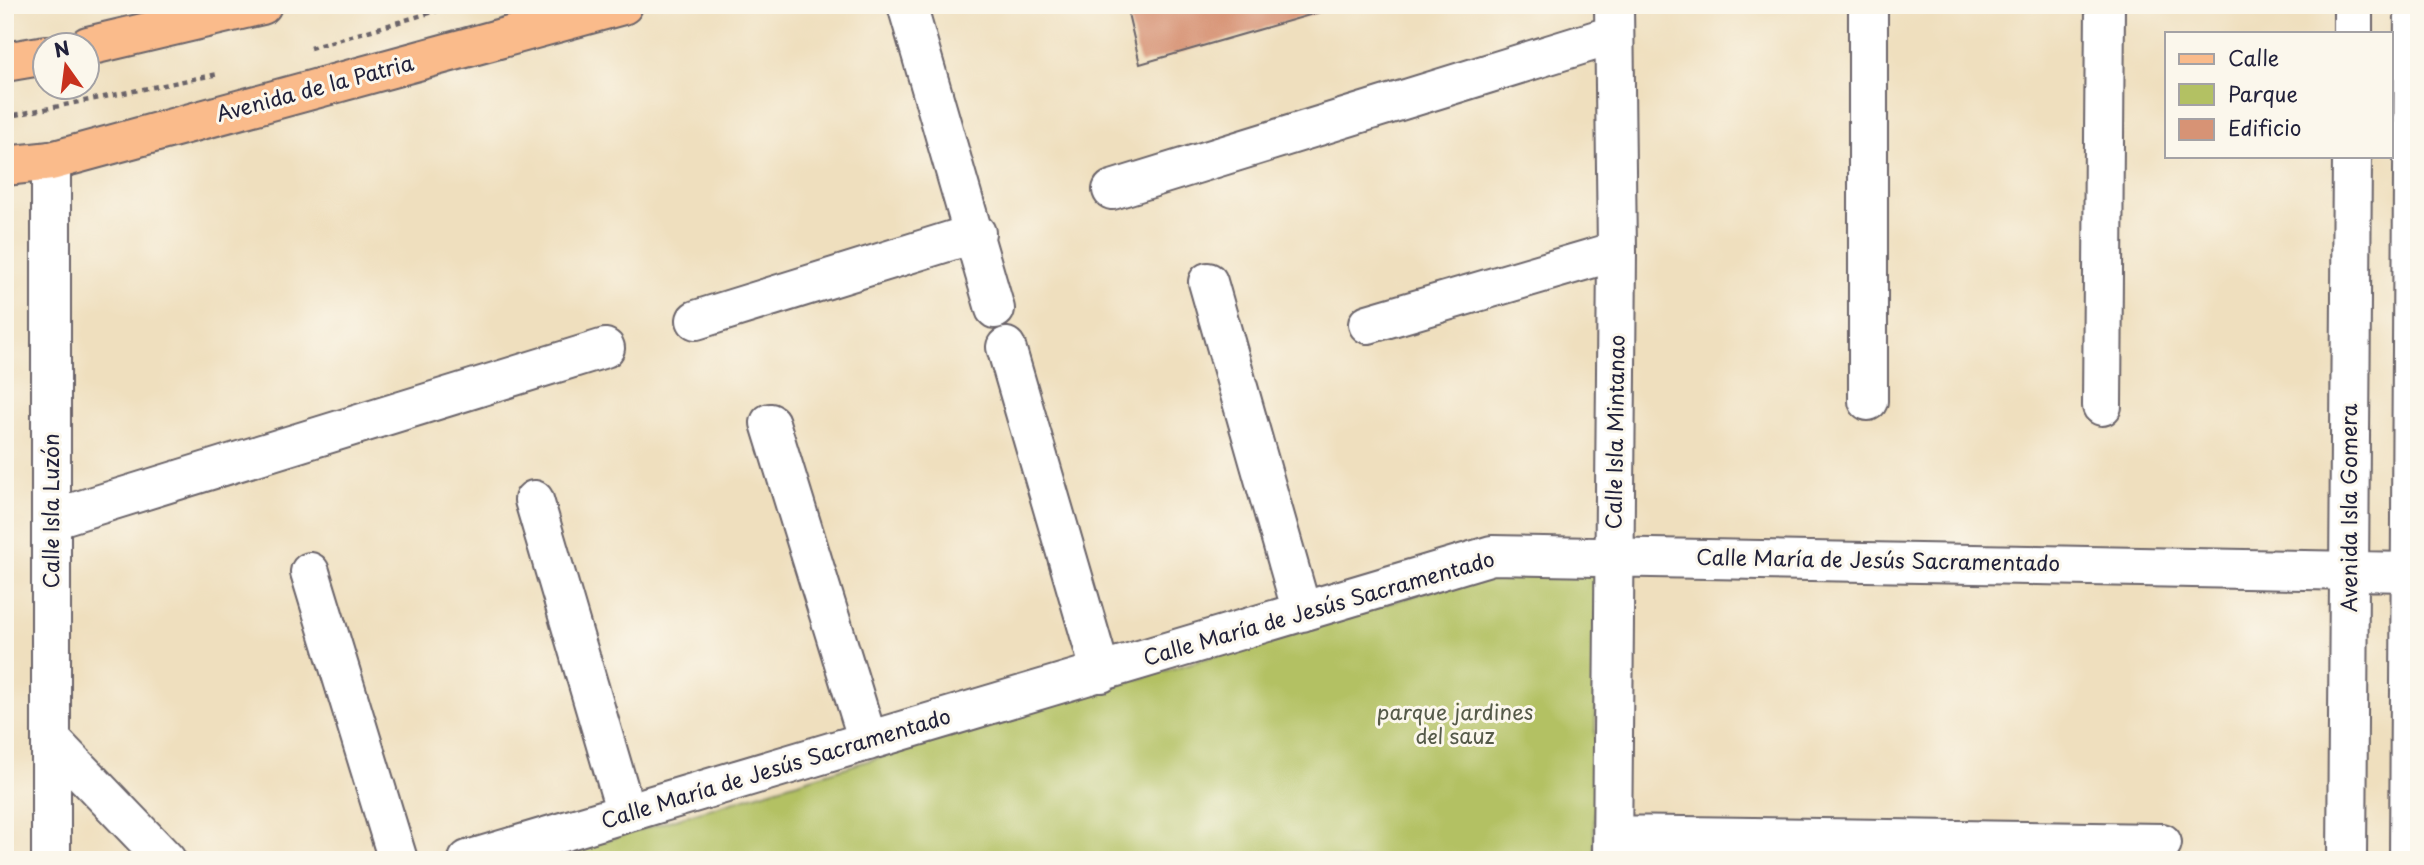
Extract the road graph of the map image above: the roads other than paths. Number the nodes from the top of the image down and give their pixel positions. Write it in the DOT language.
graph roads {
  1 [pos="262,5"];
  2 [pos="623,5"];
  3 [pos="907,5"];
  4 [pos="1868,5"];
  5 [pos="2105,5"];
  6 [pos="2353,5"];
  7 [pos="1614,20"];
  8 [pos="2415,27"];
  9 [pos="2353,32"];
  10 [pos="102,43"];
  11 [pos="32,57"];
  12 [pos="5,62"];
  13 [pos="2352,158"];
  14 [pos="51,161"];
  15 [pos="5,166"];
  16 [pos="1112,190"];
  17 [pos="975,233"];
  18 [pos="1617,251"];
  19 [pos="1208,282"];
  20 [pos="2415,292"];
  21 [pos="995,309"];
  22 [pos="696,320"];
  23 [pos="1368,324"];
  24 [pos="1006,347"];
  25 [pos="605,348"];
  26 [pos="2415,396"];
  27 [pos="1868,401"];
  28 [pos="2102,406"];
  29 [pos="771,423"];
  30 [pos="534,500"];
  31 [pos="52,519"];
  32 [pos="1615,556"];
  33 [pos="2349,571"];
  34 [pos="310,572"];
  35 [pos="2409,572"];
  36 [pos="1302,612"];
  37 [pos="2414,646"];
  38 [pos="1101,673"];
  39 [pos="52,741"];
  40 [pos="868,741"];
  41 [pos="626,813"];
  42 [pos="2162,843"];
  43 [pos="1613,848"];
  44 [pos="51,860"];
  45 [pos="166,860"];
  46 [pos="398,860"];
  47 [pos="468,860"];
  48 [pos="2347,860"];
  49 [pos="2409,860"];
  1 -- 10 [label="main road"];
  2 -- 14 [label="main road, Avenida de la Patria"];
  3 -- 17 [label="street"];
  4 -- 27 [label="street"];
  5 -- 28 [label="street"];
  6 -- 9 [label="street"];
  7 -- 16 [label="street"];
  7 -- 18 [label="street, Calle Isla Mintanao"];
  8 -- 20 [label="street"];
  11 -- 12 [label="main road"];
  13 -- 33 [label="street, Avenida Isla Gomera"];
  14 -- 15 [label="main road, Avenida de la Patria"];
  14 -- 31 [label="street, Calle Isla Luzón"];
  17 -- 21 [label="street"];
  17 -- 22 [label="street"];
  18 -- 23 [label="street"];
  18 -- 32 [label="street, Calle Isla Mintanao"];
  19 -- 36 [label="street"];
  20 -- 26 [label="street"];
  24 -- 38 [label="street"];
  25 -- 31 [label="street"];
  26 -- 35 [label="street"];
  29 -- 40 [label="street"];
  30 -- 41 [label="street"];
  31 -- 39 [label="street, Calle Isla Luzón"];
  32 -- 33 [label="street, Calle María de Jesús Sacramentado"];
  32 -- 36 [label="street, Calle María de Jesús Sacramentado"];
  32 -- 43 [label="street, Calle Isla Mintanao"];
  33 -- 35 [label="street, Calle María de Jesús Sacramentado"];
  33 -- 48 [label="street, Avenida Isla Gomera"];
  34 -- 46 [label="street"];
  35 -- 37 [label="street"];
  36 -- 38 [label="street, Calle María de Jesús Sacramentado"];
  37 -- 49 [label="street"];
  38 -- 40 [label="street, Calle María de Jesús Sacramentado"];
  39 -- 44 [label="street, Calle Isla Luzón"];
  39 -- 45 [label="street"];
  40 -- 41 [label="street, Calle María de Jesús Sacramentado"];
  41 -- 47 [label="street, Calle María de Jesús Sacramentado"];
  42 -- 43 [label="street"];
}
